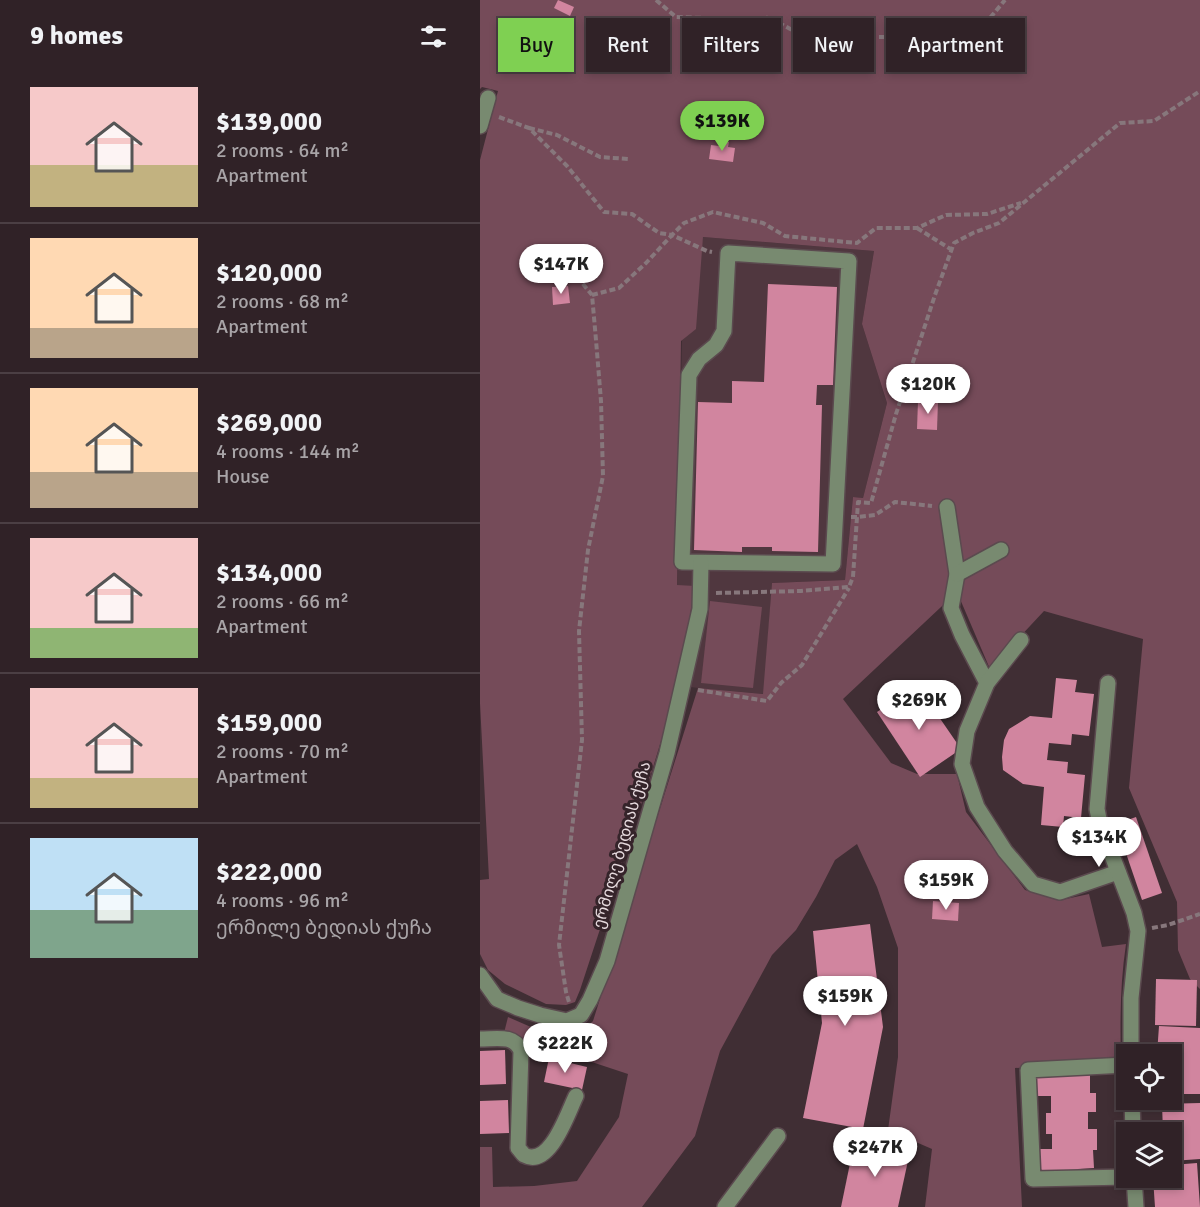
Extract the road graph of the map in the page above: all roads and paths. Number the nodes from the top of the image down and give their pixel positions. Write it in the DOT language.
graph roads {
  1 [pos="656,0"];
  2 [pos="1005,0"];
  3 [pos="1200,91"];
  4 [pos="488,98"];
  5 [pos="495,115"];
  6 [pos="480,126"];
  7 [pos="529,128"];
  8 [pos="629,159"];
  9 [pos="1025,201"];
  10 [pos="917,228"];
  11 [pos="672,235"];
  12 [pos="952,250"];
  13 [pos="707,251"];
  14 [pos="560,256"];
  15 [pos="592,295"];
  16 [pos="895,502"];
  17 [pos="947,507"];
  18 [pos="857,517"];
  19 [pos="1001,550"];
  20 [pos="701,563"];
  21 [pos="957,574"];
  22 [pos="849,587"];
  23 [pos="1021,640"];
  24 [pos="987,683"];
  25 [pos="1108,683"];
  26 [pos="692,688"];
  27 [pos="1118,872"];
  28 [pos="1200,914"];
  29 [pos="1168,925"];
  30 [pos="480,975"];
  31 [pos="574,1018"];
  32 [pos="480,1039"];
  33 [pos="1131,1044"];
  34 [pos="1116,1066"];
  35 [pos="576,1096"];
  36 [pos="778,1136"];
  37 [pos="1116,1177"];
  38 [pos="1135,1188"];
  39 [pos="725,1207"];
  40 [pos="1136,1207"];
  1 -- 2 [label="path"];
  3 -- 9 [label="path"];
  4 -- 6 [label="street"];
  5 -- 7 [label="path"];
  7 -- 8 [label="path"];
  7 -- 11 [label="path"];
  9 -- 10 [label="path"];
  9 -- 12 [label="path"];
  10 -- 11 [label="path"];
  10 -- 12 [label="path"];
  11 -- 13 [label="path"];
  11 -- 15 [label="path"];
  12 -- 18 [label="path"];
  14 -- 15 [label="path"];
  15 -- 31 [label="path"];
  16 -- 17 [label="path"];
  17 -- 21 [label="street"];
  19 -- 21 [label="street"];
  20 -- 20 [label="street"];
  20 -- 31 [label="street, ერმილე ბედიას ქუჩა"];
  21 -- 24 [label="street"];
  22 -- 26 [label="path"];
  23 -- 24 [label="street"];
  24 -- 27 [label="street"];
  25 -- 27 [label="street"];
  27 -- 33 [label="street"];
  28 -- 29 [label="path"];
  30 -- 31 [label="street"];
  32 -- 35 [label="street"];
  34 -- 37 [label="street"];
  36 -- 39 [label="street"];
  38 -- 40 [label="street"];
}
